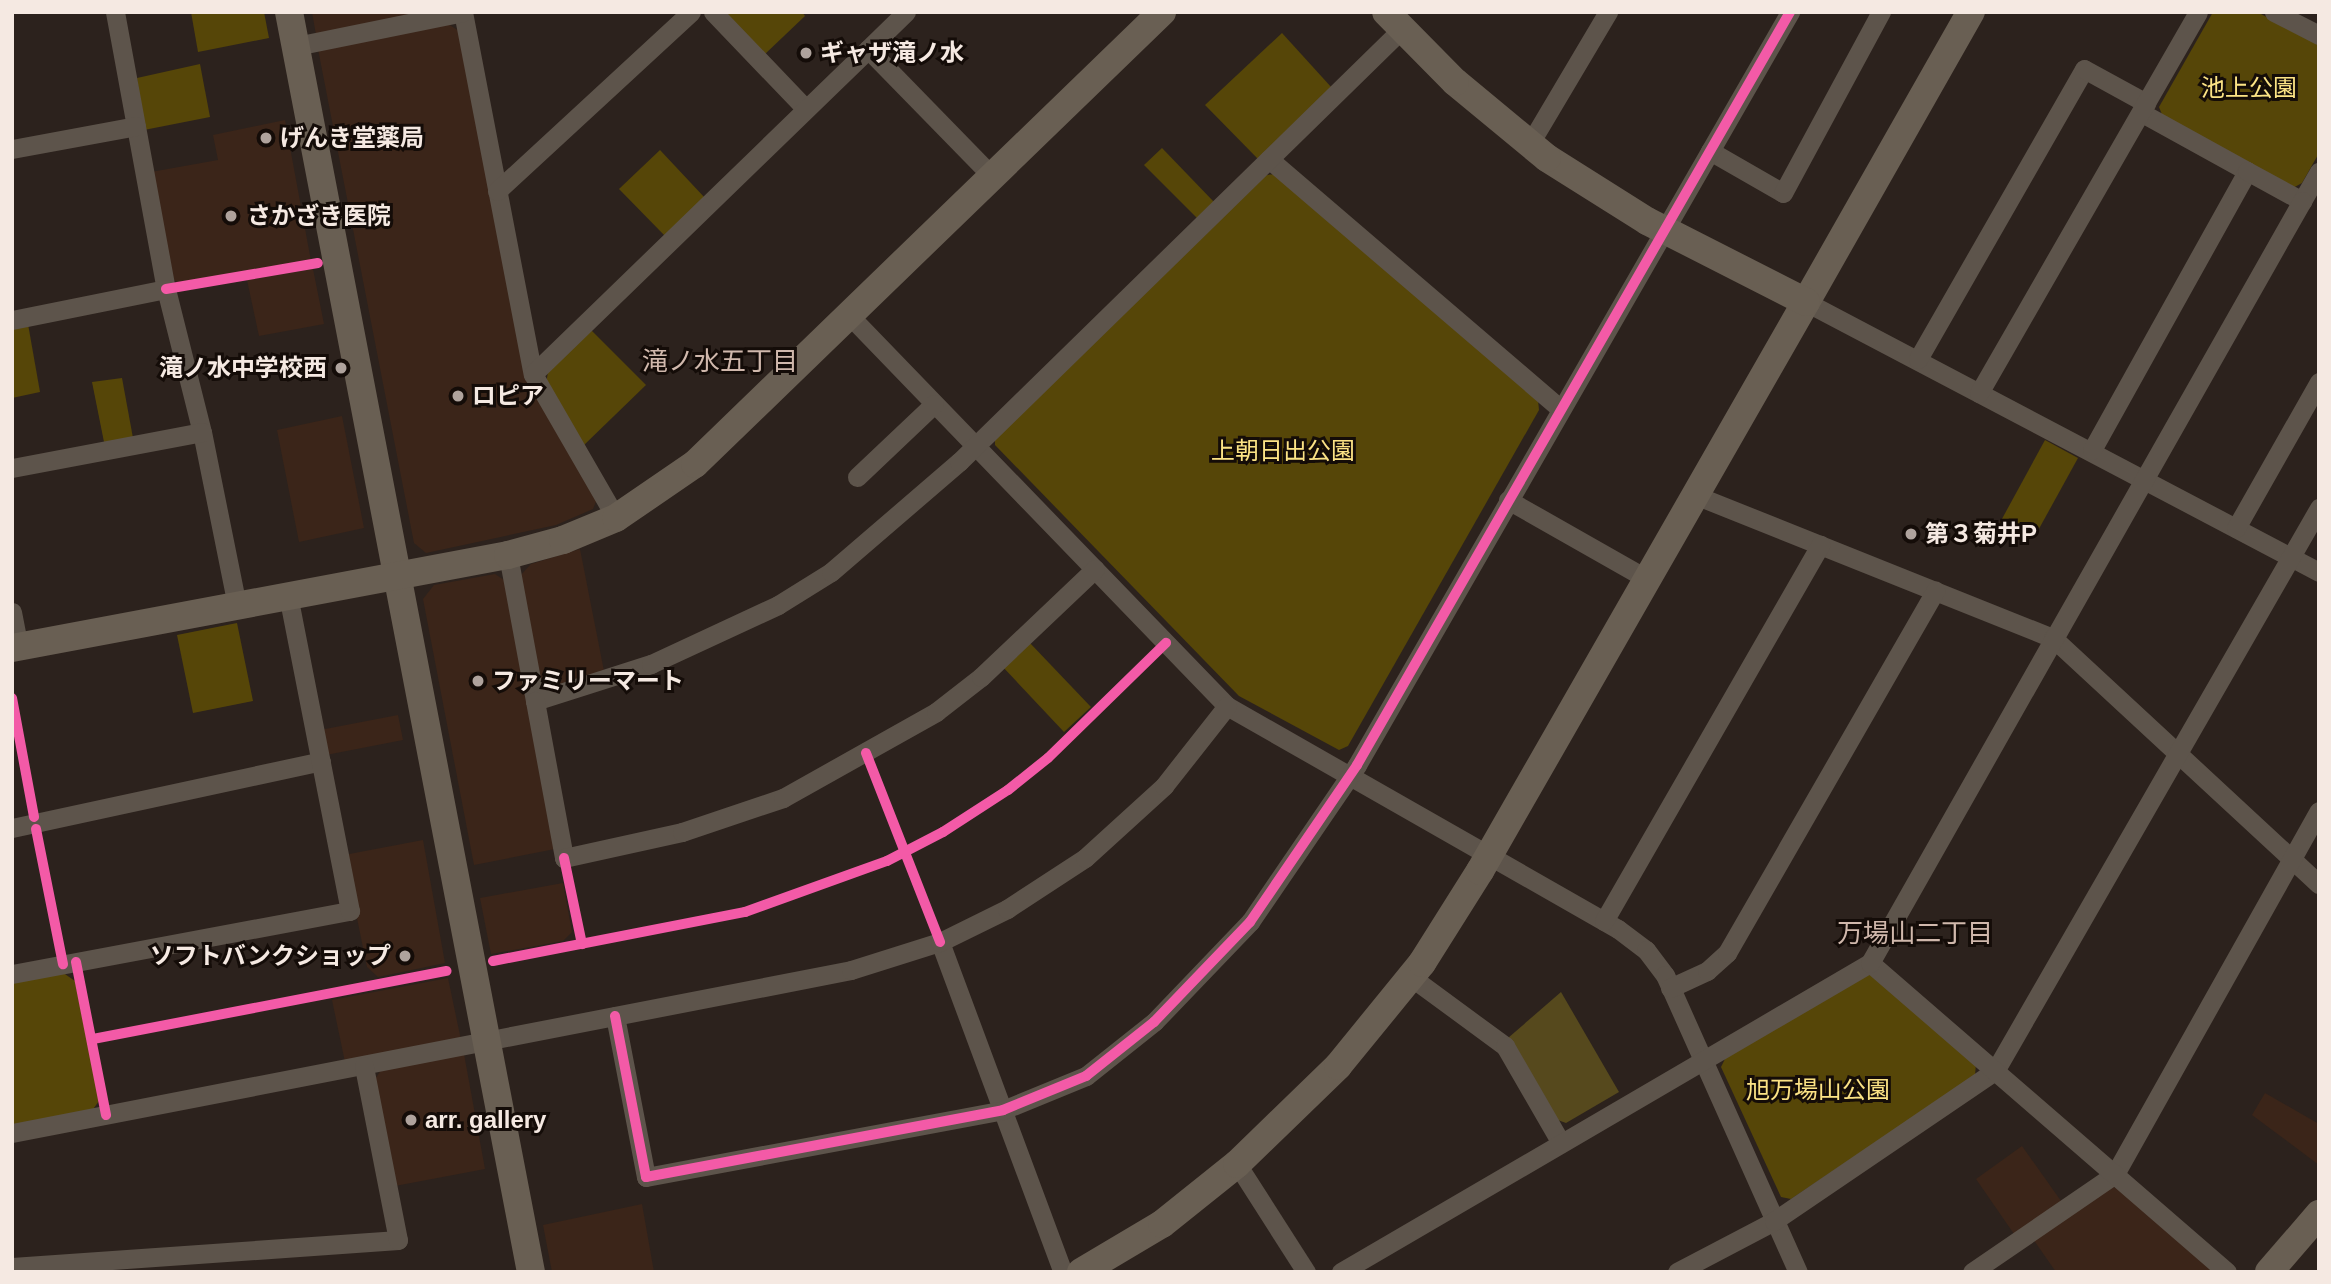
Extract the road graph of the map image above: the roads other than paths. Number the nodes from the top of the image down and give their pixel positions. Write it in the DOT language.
graph roads {
  1 [pos="115,12"];
  2 [pos="289,12"];
  3 [pos="463,12"];
  4 [pos="691,12"];
  5 [pos="713,12"];
  6 [pos="906,12"];
  7 [pos="1162,12"];
  8 [pos="1608,12"];
  9 [pos="1790,12"];
  10 [pos="1881,12"];
  11 [pos="1971,12"];
  12 [pos="2198,12"];
  13 [pos="2274,12"];
  14 [pos="1394,21"];
  15 [pos="2319,35"];
  16 [pos="296,46"];
  17 [pos="868,49"];
  18 [pos="806,108"];
  19 [pos="2144,108"];
  20 [pos="136,126"];
  21 [pos="1529,145"];
  22 [pos="12,149"];
  23 [pos="1710,151"];
  24 [pos="1269,159"];
  25 [pos="2247,171"];
  26 [pos="2319,172"];
  27 [pos="993,177"];
  28 [pos="498,191"];
  29 [pos="2302,201"];
  30 [pos="1664,228"];
  31 [pos="166,289"];
  32 [pos="1806,302"];
  33 [pos="849,315"];
  34 [pos="12,320"];
  35 [pos="1918,359"];
  36 [pos="533,374"];
  37 [pos="2319,382"];
  38 [pos="1979,393"];
  39 [pos="934,404"];
  40 [pos="1560,408"];
  41 [pos="202,432"];
  42 [pos="975,446"];
  43 [pos="2092,450"];
  44 [pos="12,468"];
  45 [pos="857,477"];
  46 [pos="2144,479"];
  47 [pos="1695,495"];
  48 [pos="1508,500"];
  49 [pos="2319,508"];
  50 [pos="616,518"];
  51 [pos="2236,527"];
  52 [pos="1820,545"];
  53 [pos="508,555"];
  54 [pos="2291,557"];
  55 [pos="1095,569"];
  56 [pos="2319,572"];
  57 [pos="397,575"];
  58 [pos="1647,579"];
  59 [pos="1936,591"];
  60 [pos="288,596"];
  61 [pos="237,606"];
  62 [pos="12,612"];
  63 [pos="2053,638"];
  64 [pos="16,647"];
  65 [pos="535,701"];
  66 [pos="1227,706"];
  67 [pos="2178,753"];
  68 [pos="321,761"];
  69 [pos="1349,774"];
  70 [pos="2319,811"];
  71 [pos="12,828"];
  72 [pos="1489,855"];
  73 [pos="2293,860"];
  74 [pos="2319,884"];
  75 [pos="1604,921"];
  76 [pos="940,942"];
  77 [pos="1870,963"];
  78 [pos="12,974"];
  79 [pos="1411,977"];
  80 [pos="1670,988"];
  81 [pos="615,1016"];
  82 [pos="487,1042"];
  83 [pos="1703,1059"];
  84 [pos="364,1066"];
  85 [pos="1995,1071"];
  86 [pos="1003,1110"];
  87 [pos="12,1133"];
  88 [pos="1561,1143"];
  89 [pos="1237,1164"];
  90 [pos="2115,1174"];
  91 [pos="2319,1214"];
  92 [pos="1774,1221"];
  93 [pos="12,1267"];
  94 [pos="531,1272"];
  95 [pos="1063,1272"];
  96 [pos="1081,1272"];
  97 [pos="1306,1272"];
  98 [pos="1341,1272"];
  99 [pos="1677,1272"];
  100 [pos="1798,1272"];
  101 [pos="1972,1272"];
  102 [pos="2227,1272"];
  103 [pos="2269,1272"];
  1 -- 20 [label="street"];
  2 -- 16 [label="street"];
  3 -- 16 [label="street"];
  3 -- 28 [label="street"];
  4 -- 28 [label="street"];
  5 -- 18 [label="street"];
  6 -- 17 [label="street"];
  7 -- 27 [label="street"];
  8 -- 21 [label="street"];
  9 -- 23 [label="street"];
  10 -- 23 [label="street"];
  11 -- 32 [label="street"];
  12 -- 19 [label="street"];
  13 -- 15 [label="street"];
  14 -- 21 [label="street"];
  14 -- 24 [label="street"];
  16 -- 57 [label="street"];
  17 -- 18 [label="street"];
  17 -- 27 [label="street"];
  18 -- 36 [label="street"];
  19 -- 25 [label="street"];
  19 -- 35 [label="street"];
  19 -- 38 [label="street"];
  20 -- 22 [label="street"];
  20 -- 31 [label="street"];
  21 -- 30 [label="street"];
  23 -- 30 [label="street"];
  24 -- 40 [label="street"];
  24 -- 42 [label="street"];
  25 -- 29 [label="street"];
  25 -- 43 [label="street"];
  26 -- 29 [label="street"];
  27 -- 33 [label="street"];
  28 -- 36 [label="street"];
  29 -- 46 [label="street"];
  30 -- 32 [label="street"];
  30 -- 40 [label="street"];
  31 -- 34 [label="street"];
  31 -- 41 [label="street"];
  32 -- 35 [label="street"];
  32 -- 47 [label="street"];
  33 -- 39 [label="street"];
  33 -- 50 [label="street"];
  35 -- 38 [label="street"];
  36 -- 50 [label="street"];
  37 -- 51 [label="street"];
  38 -- 43 [label="street"];
  39 -- 42 [label="street"];
  39 -- 45 [label="street"];
  40 -- 48 [label="street"];
  41 -- 44 [label="street"];
  41 -- 61 [label="street"];
  42 -- 55 [label="street"];
  42 -- 65 [label="street"];
  43 -- 46 [label="street"];
  46 -- 51 [label="street"];
  46 -- 63 [label="street"];
  47 -- 52 [label="street"];
  47 -- 58 [label="street"];
  48 -- 58 [label="street"];
  48 -- 69 [label="street"];
  49 -- 54 [label="street"];
  50 -- 53 [label="street"];
  51 -- 54 [label="street"];
  52 -- 59 [label="street"];
  52 -- 75 [label="street"];
  53 -- 57 [label="street"];
  53 -- 65 [label="street"];
  54 -- 56 [label="street"];
  54 -- 67 [label="street"];
  55 -- 65 [label="street"];
  55 -- 66 [label="street"];
  57 -- 60 [label="street"];
  57 -- 82 [label="street"];
  58 -- 72 [label="street"];
  59 -- 63 [label="street"];
  59 -- 80 [label="street"];
  60 -- 61 [label="street"];
  60 -- 68 [label="street"];
  61 -- 64 [label="street"];
  62 -- 64 [label="street"];
  63 -- 67 [label="street"];
  63 -- 77 [label="street"];
  66 -- 69 [label="street"];
  66 -- 76 [label="street"];
  67 -- 73 [label="street"];
  67 -- 85 [label="street"];
  68 -- 71 [label="street"];
  68 -- 78 [label="street"];
  69 -- 72 [label="street"];
  69 -- 86 [label="street"];
  70 -- 73 [label="street"];
  72 -- 75 [label="street"];
  72 -- 79 [label="street"];
  73 -- 74 [label="street"];
  73 -- 90 [label="street"];
  75 -- 80 [label="street"];
  76 -- 81 [label="street"];
  76 -- 86 [label="street"];
  77 -- 83 [label="street"];
  77 -- 85 [label="street"];
  79 -- 88 [label="street"];
  79 -- 89 [label="street"];
  80 -- 83 [label="street"];
  81 -- 82 [label="street"];
  81 -- 86 [label="street"];
  82 -- 84 [label="street"];
  82 -- 94 [label="street"];
  83 -- 88 [label="street"];
  83 -- 92 [label="street"];
  84 -- 87 [label="street"];
  84 -- 93 [label="street"];
  85 -- 90 [label="street"];
  85 -- 92 [label="street"];
  86 -- 95 [label="street"];
  88 -- 98 [label="street"];
  89 -- 96 [label="street"];
  89 -- 97 [label="street"];
  90 -- 101 [label="street"];
  90 -- 102 [label="street"];
  91 -- 103 [label="street"];
  92 -- 99 [label="street"];
  92 -- 100 [label="street"];
}
